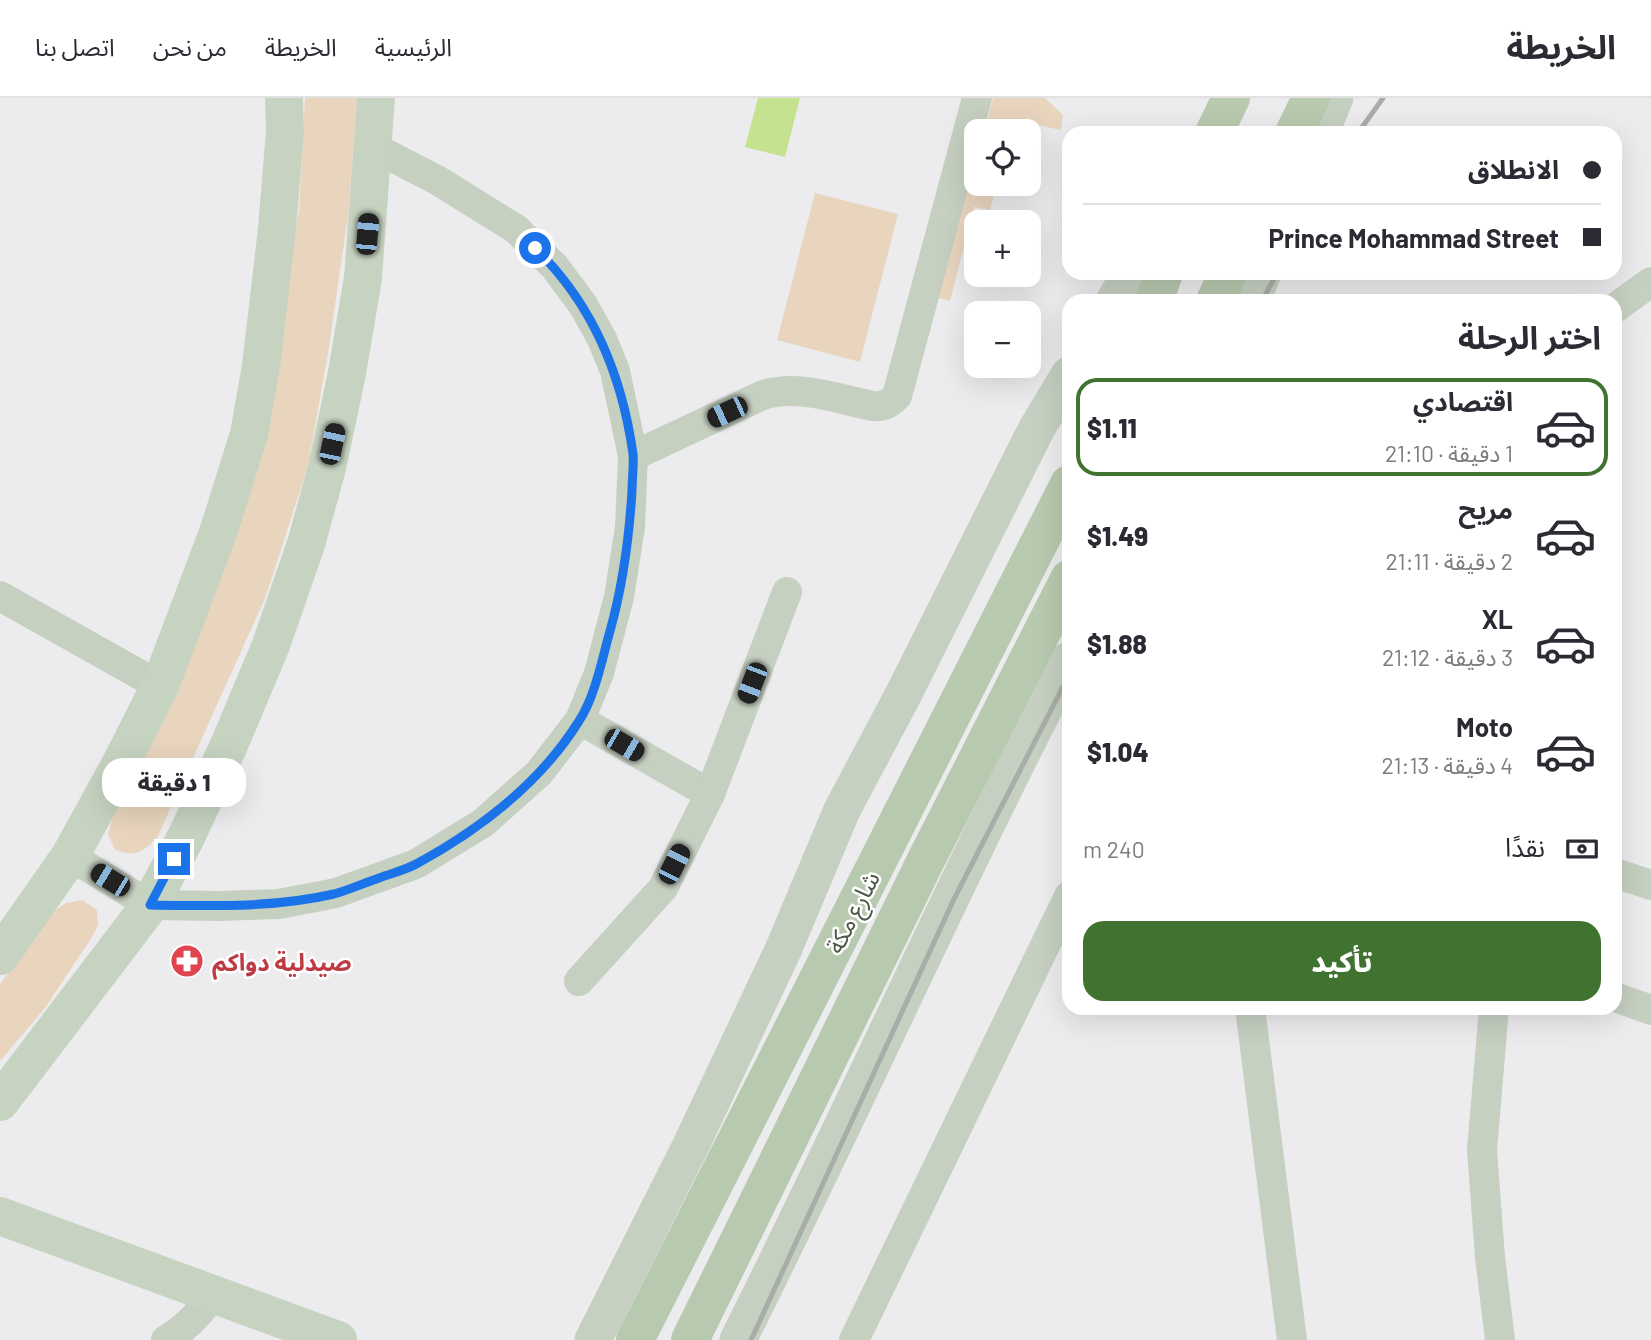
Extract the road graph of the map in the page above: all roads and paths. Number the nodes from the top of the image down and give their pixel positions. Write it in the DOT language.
graph roads {
  1 [pos="284,98"];
  2 [pos="376,98"];
  3 [pos="977,98"];
  4 [pos="1231,98"];
  5 [pos="1311,98"];
  6 [pos="1335,98"];
  7 [pos="1217,126"];
  8 [pos="1297,126"];
  9 [pos="1323,126"];
  10 [pos="373,147"];
  11 [pos="1651,282"];
  12 [pos="1622,303"];
  13 [pos="1062,387"];
  14 [pos="633,456"];
  15 [pos="1062,498"];
  16 [pos="787,592"];
  17 [pos="1062,593"];
  18 [pos="0,596"];
  19 [pos="1062,674"];
  20 [pos="160,686"];
  21 [pos="580,720"];
  22 [pos="710,794"];
  23 [pos="70,856"];
  24 [pos="1622,875"];
  25 [pos="1651,885"];
  26 [pos="150,905"];
  27 [pos="1062,910"];
  28 [pos="0,956"];
  29 [pos="579,981"];
  30 [pos="1622,1000"];
  31 [pos="1651,1010"];
  32 [pos="1251,1015"];
  33 [pos="1493,1015"];
  34 [pos="0,1102"];
  35 [pos="0,1216"];
  36 [pos="214,1293"];
  37 [pos="166,1340"];
  38 [pos="338,1340"];
  39 [pos="593,1340"];
  40 [pos="635,1340"];
  41 [pos="690,1340"];
  42 [pos="738,1340"];
  43 [pos="854,1340"];
  44 [pos="1292,1340"];
  45 [pos="1500,1340"];
  1 -- 20 [label="main road"];
  2 -- 10 [label="main road"];
  3 -- 14 [label="street"];
  4 -- 7 [label="main road"];
  5 -- 8 [label="main road"];
  6 -- 9 [label="street"];
  10 -- 14 [label="street"];
  10 -- 26 [label="main road"];
  11 -- 12 [label="street"];
  13 -- 39 [label="street"];
  14 -- 21 [label="street"];
  15 -- 40 [label="main road, شارع مكة"];
  16 -- 22 [label="street"];
  17 -- 41 [label="main road, شارع مكة"];
  18 -- 20 [label="street"];
  19 -- 42 [label="street"];
  20 -- 23 [label="main road"];
  21 -- 22 [label="street"];
  21 -- 26 [label="street"];
  22 -- 29 [label="street"];
  23 -- 26 [label="street"];
  23 -- 28 [label="main road"];
  24 -- 25 [label="street"];
  26 -- 34 [label="main road"];
  27 -- 43 [label="street"];
  30 -- 31 [label="street"];
  32 -- 44 [label="street"];
  33 -- 45 [label="street"];
  35 -- 36 [label="main road"];
  36 -- 37 [label="street"];
  36 -- 38 [label="main road"];
}
